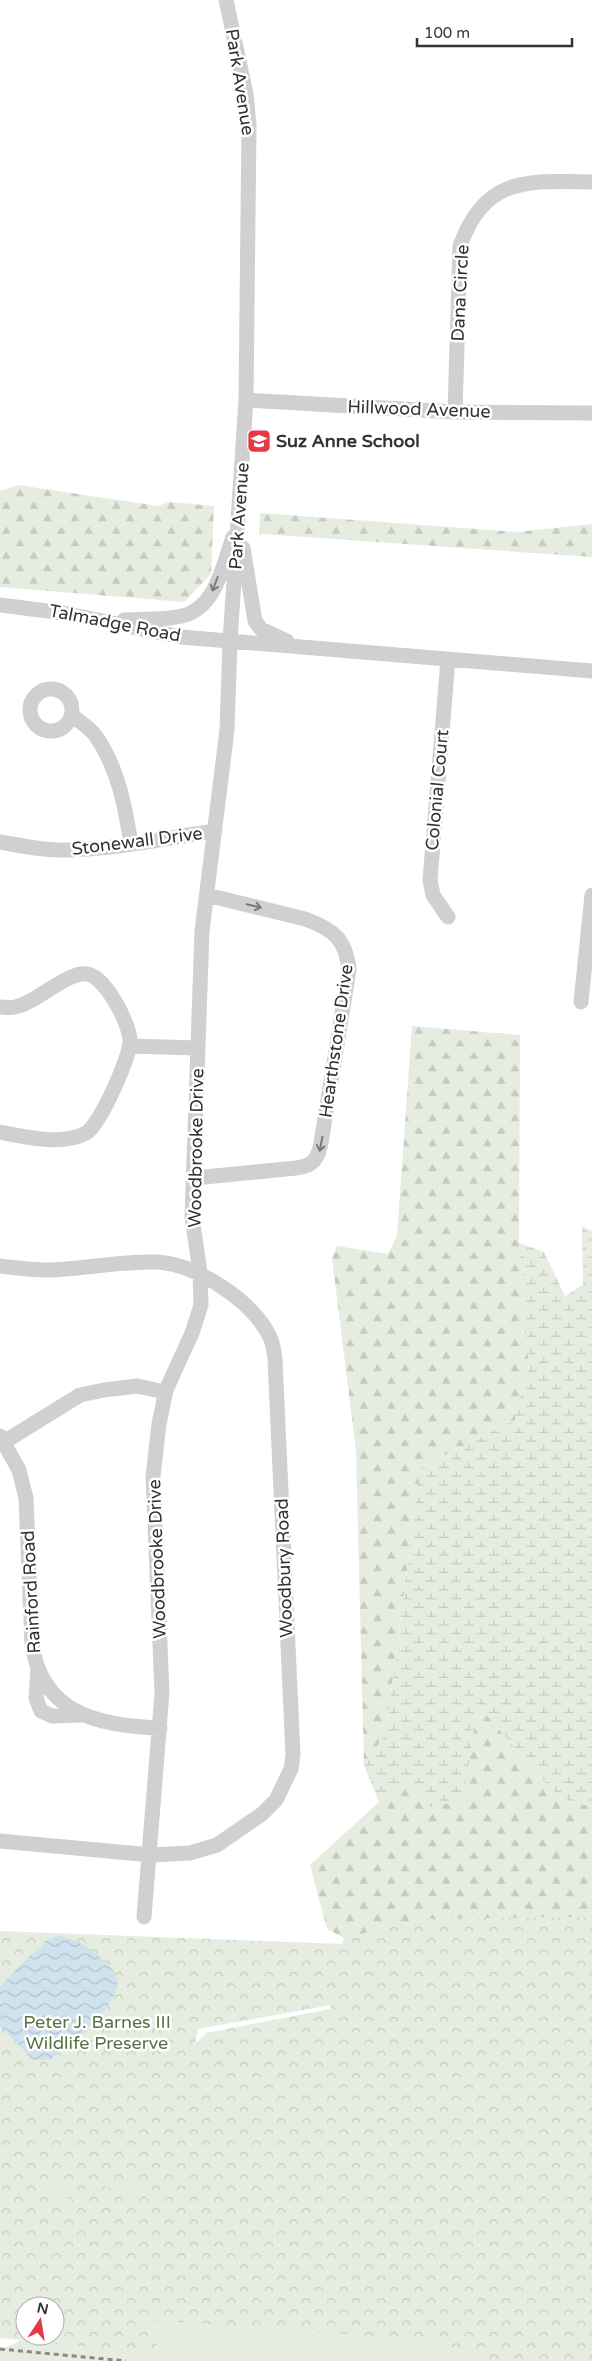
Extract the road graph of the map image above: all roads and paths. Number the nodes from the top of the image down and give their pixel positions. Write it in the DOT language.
graph roads {
  1 [pos="226,0"];
  2 [pos="592,182"];
  3 [pos="246,400"];
  4 [pos="455,412"];
  5 [pos="592,414"];
  6 [pos="239,522"];
  7 [pos="0,605"];
  8 [pos="104,621"];
  9 [pos="230,641"];
  10 [pos="297,646"];
  11 [pos="448,659"];
  12 [pos="592,671"];
  13 [pos="71,715"];
  14 [pos="215,831"];
  15 [pos="0,842"];
  16 [pos="131,844"];
  17 [pos="207,895"];
  18 [pos="592,896"];
  19 [pos="448,917"];
  20 [pos="581,1002"];
  21 [pos="0,1007"];
  22 [pos="130,1046"];
  23 [pos="198,1048"];
  24 [pos="0,1132"];
  25 [pos="194,1178"];
  26 [pos="0,1266"];
  27 [pos="200,1275"];
  28 [pos="165,1392"];
  29 [pos="2,1439"];
  30 [pos="160,1728"];
  31 [pos="0,1841"];
  32 [pos="151,1855"];
  33 [pos="144,1917"];
  1 -- 3 [label="street, Park Avenue"];
  2 -- 4 [label="street, Dana Circle"];
  3 -- 4 [label="street, Hillwood Avenue"];
  3 -- 6 [label="street, Park Avenue"];
  4 -- 5 [label="street, Hillwood Avenue"];
  6 -- 8 [label="street, one-way"];
  6 -- 9 [label="street, Park Avenue"];
  6 -- 10 [label="street"];
  7 -- 8 [label="street, Talmadge Road"];
  8 -- 9 [label="street, Talmadge Road"];
  9 -- 10 [label="street"];
  9 -- 14 [label="street, Woodbrooke Drive"];
  10 -- 11 [label="street"];
  11 -- 12 [label="street"];
  11 -- 19 [label="street, Colonial Court"];
  13 -- 16 [label="street"];
  14 -- 16 [label="street, Stonewall Drive"];
  14 -- 17 [label="street, Woodbrooke Drive"];
  15 -- 16 [label="street, Stonewall Drive"];
  17 -- 23 [label="street, Woodbrooke Drive"];
  17 -- 25 [label="street, Hearthstone Drive, one-way"];
  18 -- 20 [label="street"];
  21 -- 22 [label="street"];
  22 -- 23 [label="street"];
  22 -- 24 [label="street"];
  23 -- 25 [label="street, Woodbrooke Drive"];
  25 -- 27 [label="street, Woodbrooke Drive"];
  26 -- 27 [label="street, Woodbury Road"];
  27 -- 28 [label="street, Woodbrooke Drive"];
  27 -- 32 [label="street, Woodbury Road"];
  28 -- 29 [label="street"];
  28 -- 30 [label="street, Woodbrooke Drive"];
  29 -- 30 [label="street, Rainford Road"];
  30 -- 32 [label="street, Woodbrooke Drive"];
  31 -- 32 [label="street, Woodbury Road"];
  32 -- 33 [label="street, Woodbrooke Drive"];
}
